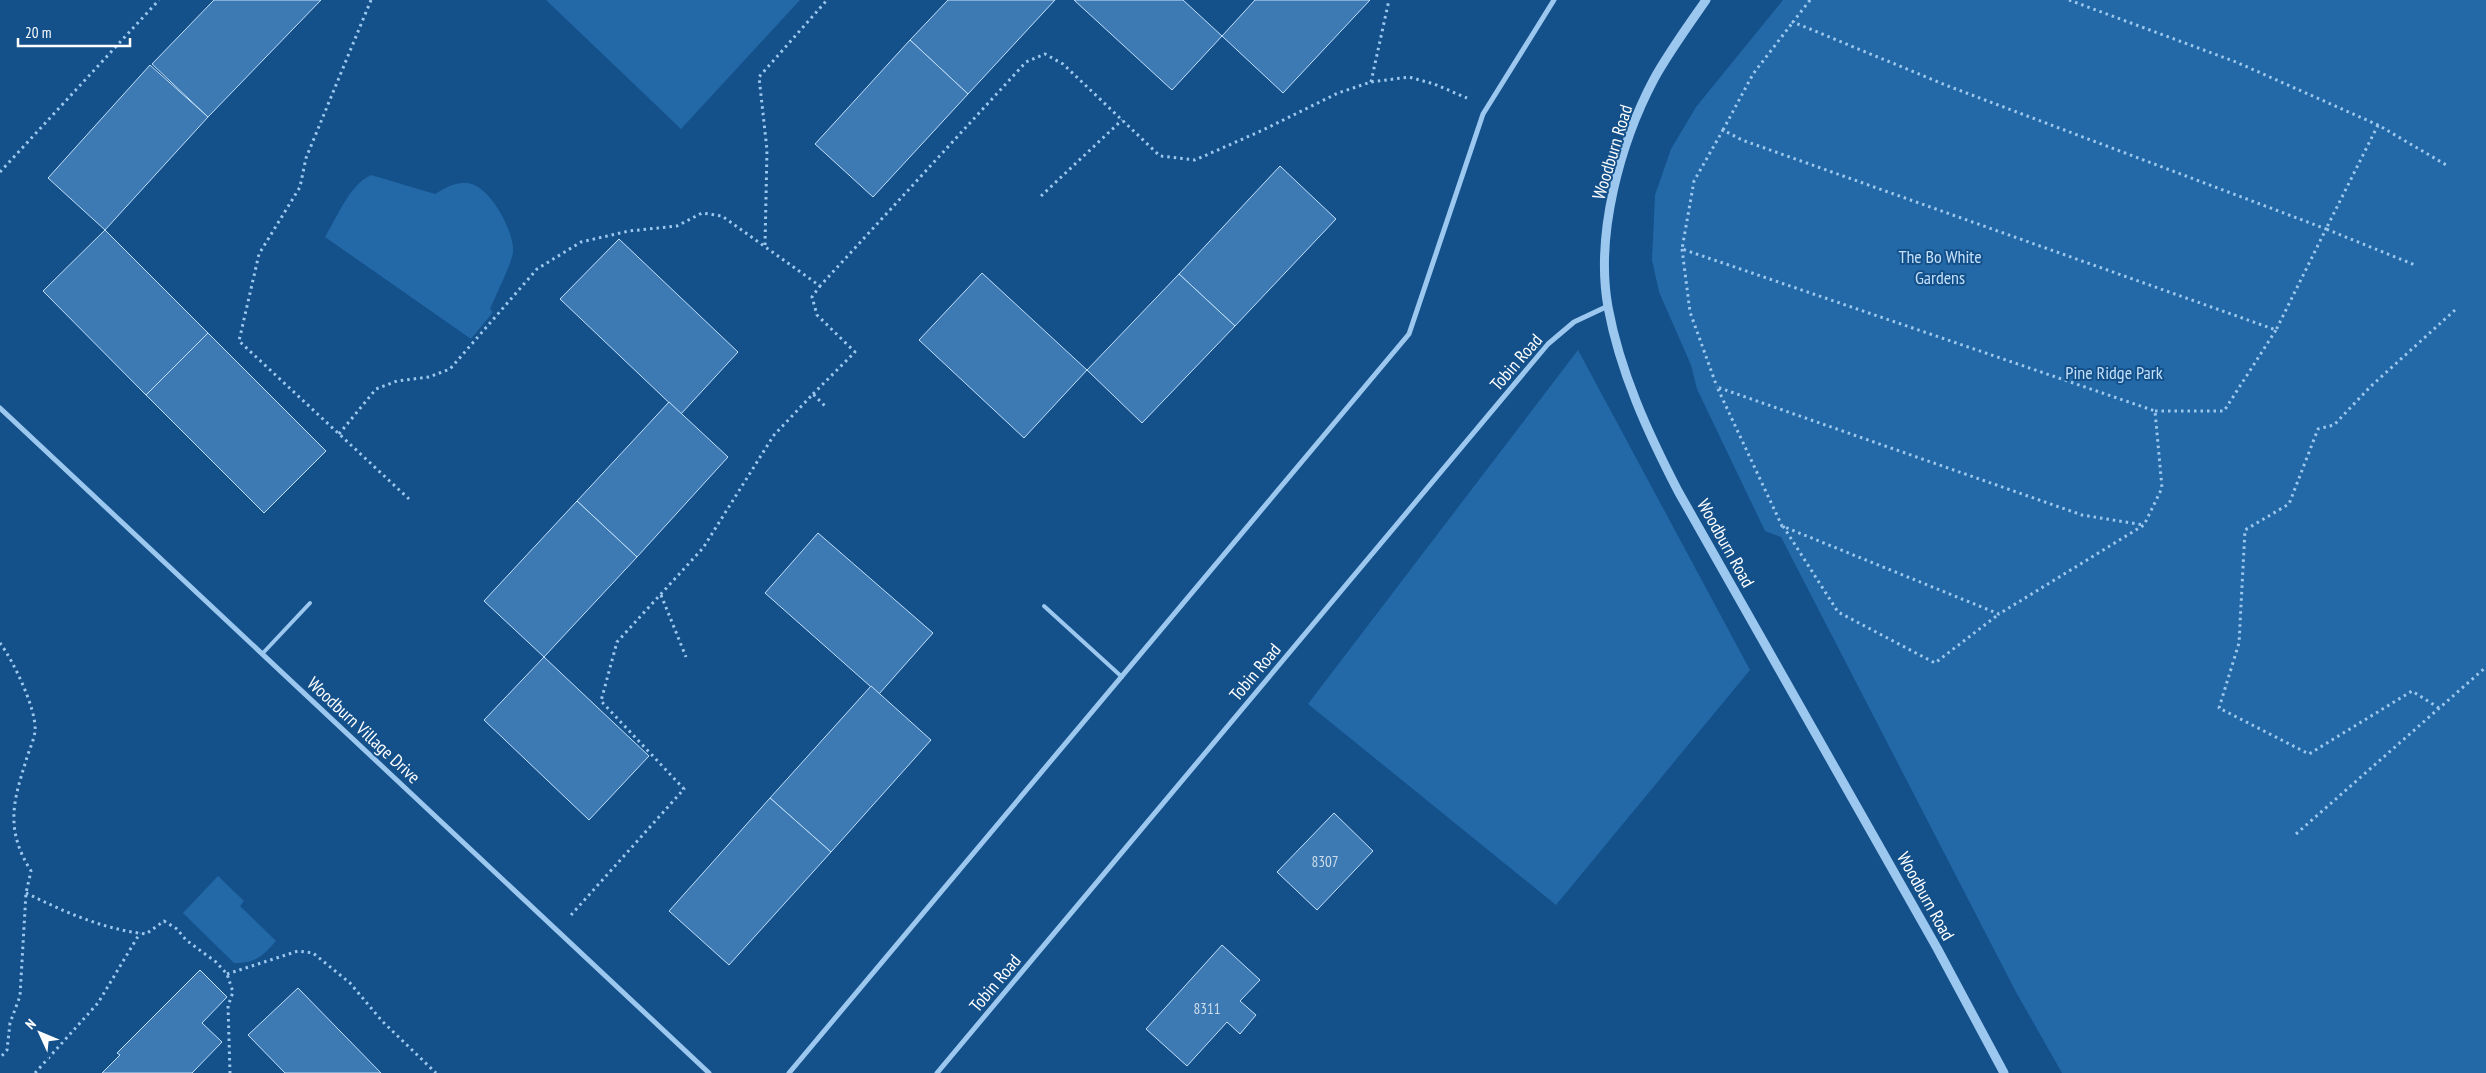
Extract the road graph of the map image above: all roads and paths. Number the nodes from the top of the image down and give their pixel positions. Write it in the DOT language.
graph roads {
  1 [pos="159,0"];
  2 [pos="371,0"];
  3 [pos="827,0"];
  4 [pos="1390,0"];
  5 [pos="1554,0"];
  6 [pos="1706,0"];
  7 [pos="1810,0"];
  8 [pos="2069,0"];
  9 [pos="1793,22"];
  10 [pos="1371,82"];
  11 [pos="1488,107"];
  12 [pos="1122,120"];
  13 [pos="2378,125"];
  14 [pos="1723,130"];
  15 [pos="2448,166"];
  16 [pos="0,172"];
  17 [pos="1041,196"];
  18 [pos="2326,229"];
  19 [pos="765,246"];
  20 [pos="1682,249"];
  21 [pos="2415,265"];
  22 [pos="820,286"];
  23 [pos="1608,306"];
  24 [pos="2455,310"];
  25 [pos="2276,330"];
  26 [pos="1717,387"];
  27 [pos="813,394"];
  28 [pos="0,408"];
  29 [pos="827,408"];
  30 [pos="2155,411"];
  31 [pos="339,434"];
  32 [pos="409,499"];
  33 [pos="2144,525"];
  34 [pos="1782,526"];
  35 [pos="661,595"];
  36 [pos="310,602"];
  37 [pos="1044,606"];
  38 [pos="2000,614"];
  39 [pos="0,643"];
  40 [pos="263,653"];
  41 [pos="686,657"];
  42 [pos="2486,667"];
  43 [pos="1123,678"];
  44 [pos="2439,708"];
  45 [pos="2296,834"];
  46 [pos="26,893"];
  47 [pos="557,930"];
  48 [pos="140,933"];
  49 [pos="227,974"];
  50 [pos="0,1058"];
  51 [pos="35,1073"];
  52 [pos="230,1073"];
  53 [pos="436,1073"];
  54 [pos="709,1073"];
  55 [pos="789,1073"];
  56 [pos="937,1073"];
  57 [pos="2004,1073"];
  1 -- 16 [label="path"];
  2 -- 31 [label="path"];
  3 -- 19 [label="path"];
  4 -- 10 [label="path"];
  5 -- 11 [label="street"];
  6 -- 23 [label="street, Woodburn Road"];
  7 -- 9 [label="path"];
  8 -- 13 [label="path"];
  9 -- 14 [label="path"];
  9 -- 18 [label="path"];
  10 -- 11 [label="path"];
  10 -- 12 [label="path"];
  11 -- 43 [label="street"];
  12 -- 17 [label="path"];
  12 -- 22 [label="path"];
  13 -- 15 [label="path"];
  13 -- 18 [label="path"];
  14 -- 20 [label="path"];
  14 -- 25 [label="path"];
  18 -- 21 [label="path"];
  18 -- 25 [label="path"];
  19 -- 22 [label="path"];
  19 -- 31 [label="path"];
  20 -- 26 [label="path"];
  20 -- 30 [label="path"];
  22 -- 27 [label="path"];
  23 -- 56 [label="street, Tobin Road"];
  23 -- 57 [label="street, Woodburn Road"];
  24 -- 44 [label="path"];
  25 -- 30 [label="path"];
  26 -- 33 [label="path"];
  26 -- 34 [label="path"];
  27 -- 29 [label="path"];
  27 -- 35 [label="path"];
  28 -- 40 [label="street, Woodburn Village Drive"];
  30 -- 33 [label="path"];
  31 -- 32 [label="path"];
  33 -- 38 [label="path"];
  34 -- 38 [label="path"];
  34 -- 38 [label="path"];
  35 -- 41 [label="path"];
  35 -- 47 [label="path"];
  36 -- 40 [label="lane"];
  37 -- 43 [label="lane"];
  39 -- 46 [label="path"];
  40 -- 47 [label="street, Woodburn Village Drive"];
  42 -- 44 [label="path"];
  43 -- 55 [label="street"];
  44 -- 45 [label="path"];
  46 -- 48 [label="path"];
  46 -- 50 [label="path"];
  47 -- 54 [label="street, Woodburn Village Drive"];
  48 -- 49 [label="path"];
  48 -- 51 [label="path"];
  49 -- 52 [label="path"];
  49 -- 53 [label="path"];
}
